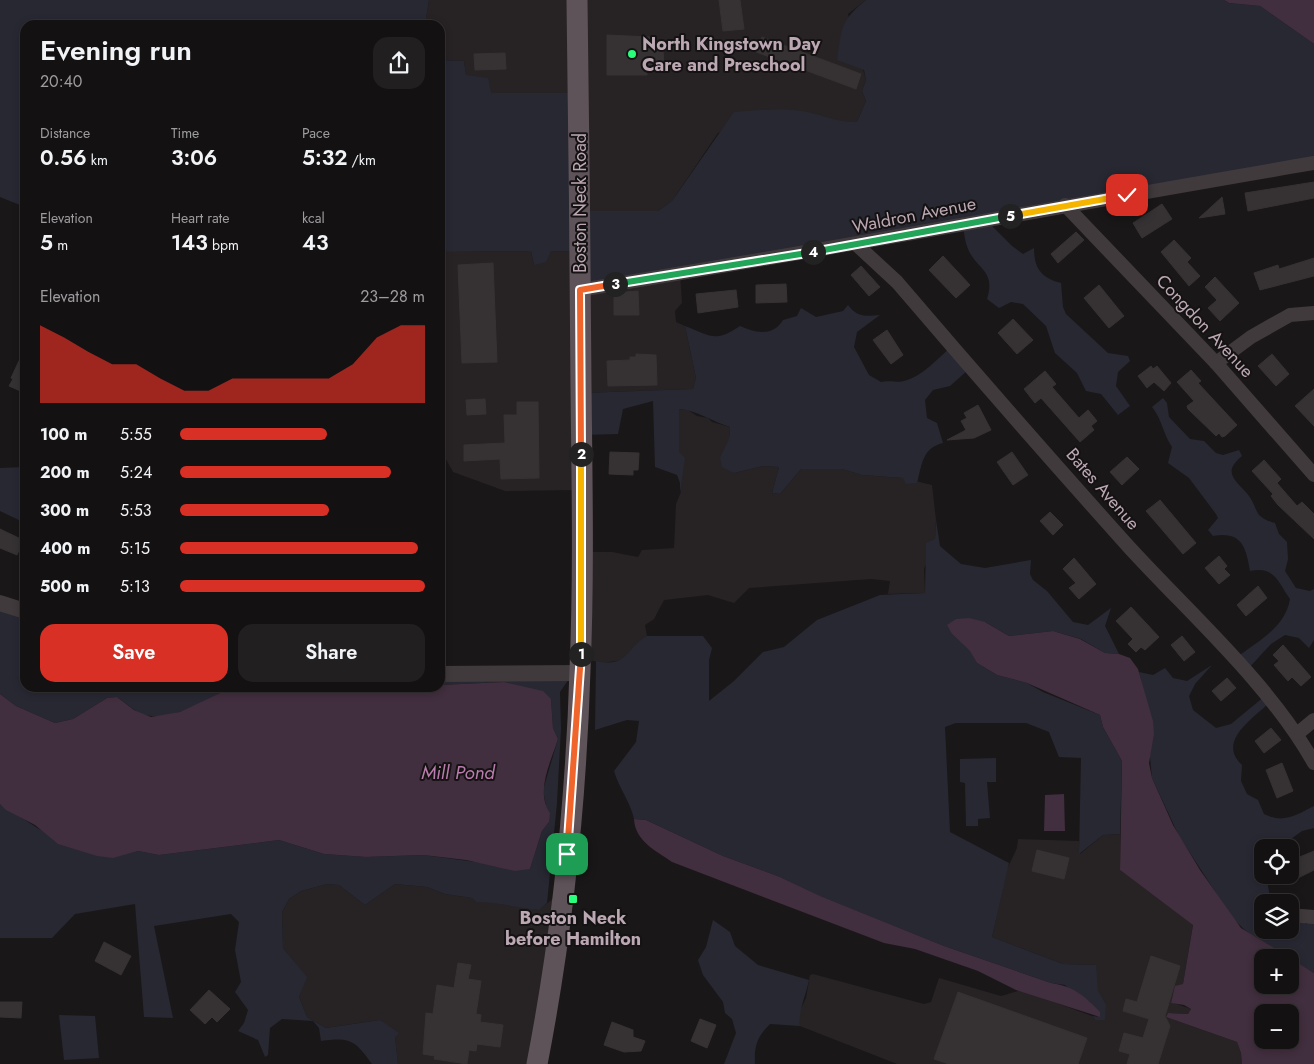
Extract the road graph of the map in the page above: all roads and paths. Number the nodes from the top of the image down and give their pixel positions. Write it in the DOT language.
graph roads {
  1 [pos="577,0"];
  2 [pos="1314,163"];
  3 [pos="1065,205"];
  4 [pos="857,244"];
  5 [pos="580,290"];
  6 [pos="1314,313"];
  7 [pos="1216,363"];
  8 [pos="1314,475"];
  9 [pos="0,603"];
  10 [pos="20,609"];
  11 [pos="580,673"];
  12 [pos="445,674"];
  13 [pos="1314,720"];
  14 [pos="1297,734"];
  15 [pos="1314,763"];
  16 [pos="537,1064"];
  1 -- 5 [label="main road, Boston Neck Road"];
  2 -- 3 [label="street, Waldron Avenue"];
  3 -- 4 [label="street, Waldron Avenue"];
  3 -- 7 [label="street, Congdon Avenue"];
  4 -- 5 [label="street, Waldron Avenue"];
  4 -- 14 [label="street, Bates Avenue"];
  5 -- 11 [label="main road, Boston Neck Road"];
  6 -- 7 [label="street"];
  7 -- 8 [label="street, Congdon Avenue"];
  9 -- 10 [label="street"];
  11 -- 12 [label="street"];
  11 -- 16 [label="main road, Boston Neck Road"];
  13 -- 14 [label="street"];
  14 -- 15 [label="street, Bates Avenue"];
}
